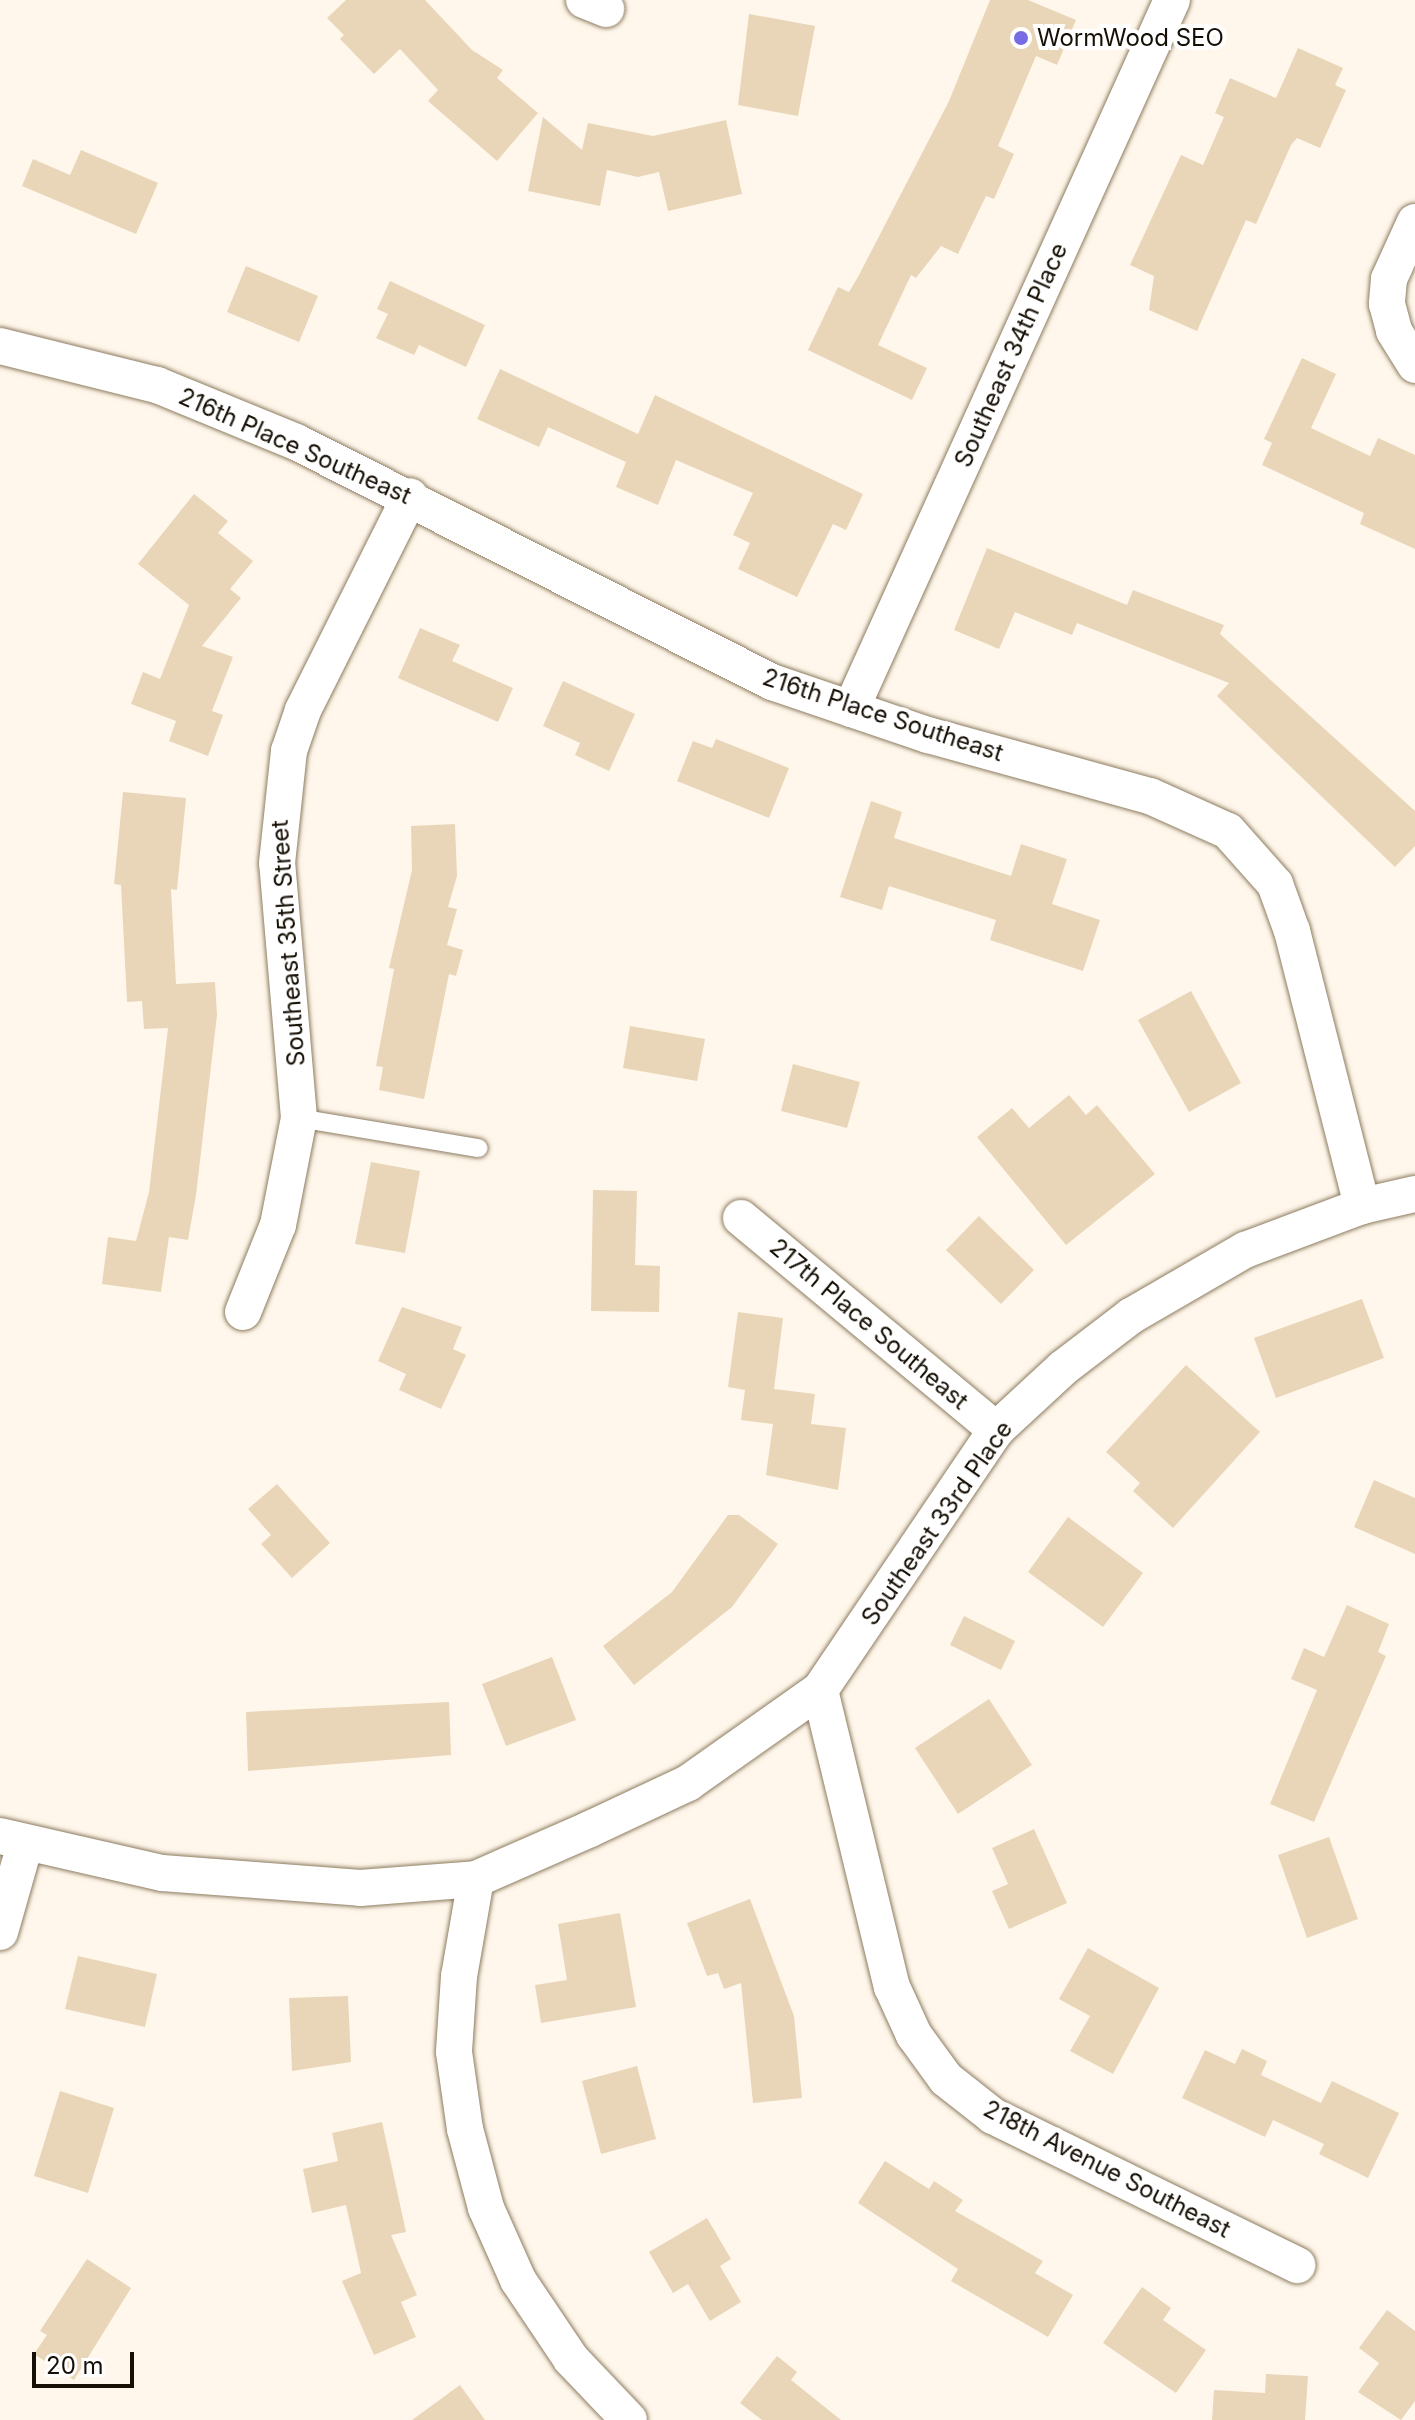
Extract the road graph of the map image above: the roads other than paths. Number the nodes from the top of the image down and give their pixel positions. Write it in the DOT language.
graph roads {
  1 [pos="1172,0"];
  2 [pos="1415,222"];
  3 [pos="0,346"];
  4 [pos="1415,365"];
  5 [pos="410,496"];
  6 [pos="851,709"];
  7 [pos="299,1118"];
  8 [pos="479,1148"];
  9 [pos="1415,1194"];
  10 [pos="1362,1206"];
  11 [pos="741,1218"];
  12 [pos="243,1312"];
  13 [pos="996,1430"];
  14 [pos="820,1690"];
  15 [pos="12,1840"];
  16 [pos="476,1879"];
  17 [pos="0,1932"];
  18 [pos="1297,2265"];
  19 [pos="629,2420"];
  1 -- 6 [label="street, Southeast 34th Place"];
  2 -- 4 [label="street"];
  3 -- 5 [label="street, 216th Place Southeast"];
  5 -- 6 [label="street, 216th Place Southeast"];
  5 -- 7 [label="street, Southeast 35th Street"];
  6 -- 10 [label="street, 216th Place Southeast"];
  7 -- 8 [label="lane"];
  7 -- 12 [label="street, Southeast 35th Street"];
  9 -- 10 [label="street, Southeast 33rd Place"];
  10 -- 13 [label="street, Southeast 33rd Place"];
  11 -- 13 [label="street, 217th Place Southeast"];
  13 -- 14 [label="street, Southeast 33rd Place"];
  14 -- 16 [label="street, Southeast 33rd Place"];
  14 -- 18 [label="street, 218th Avenue Southeast"];
  15 -- 16 [label="street, Southeast 33rd Place"];
  15 -- 17 [label="street"];
  16 -- 19 [label="street"];
}
